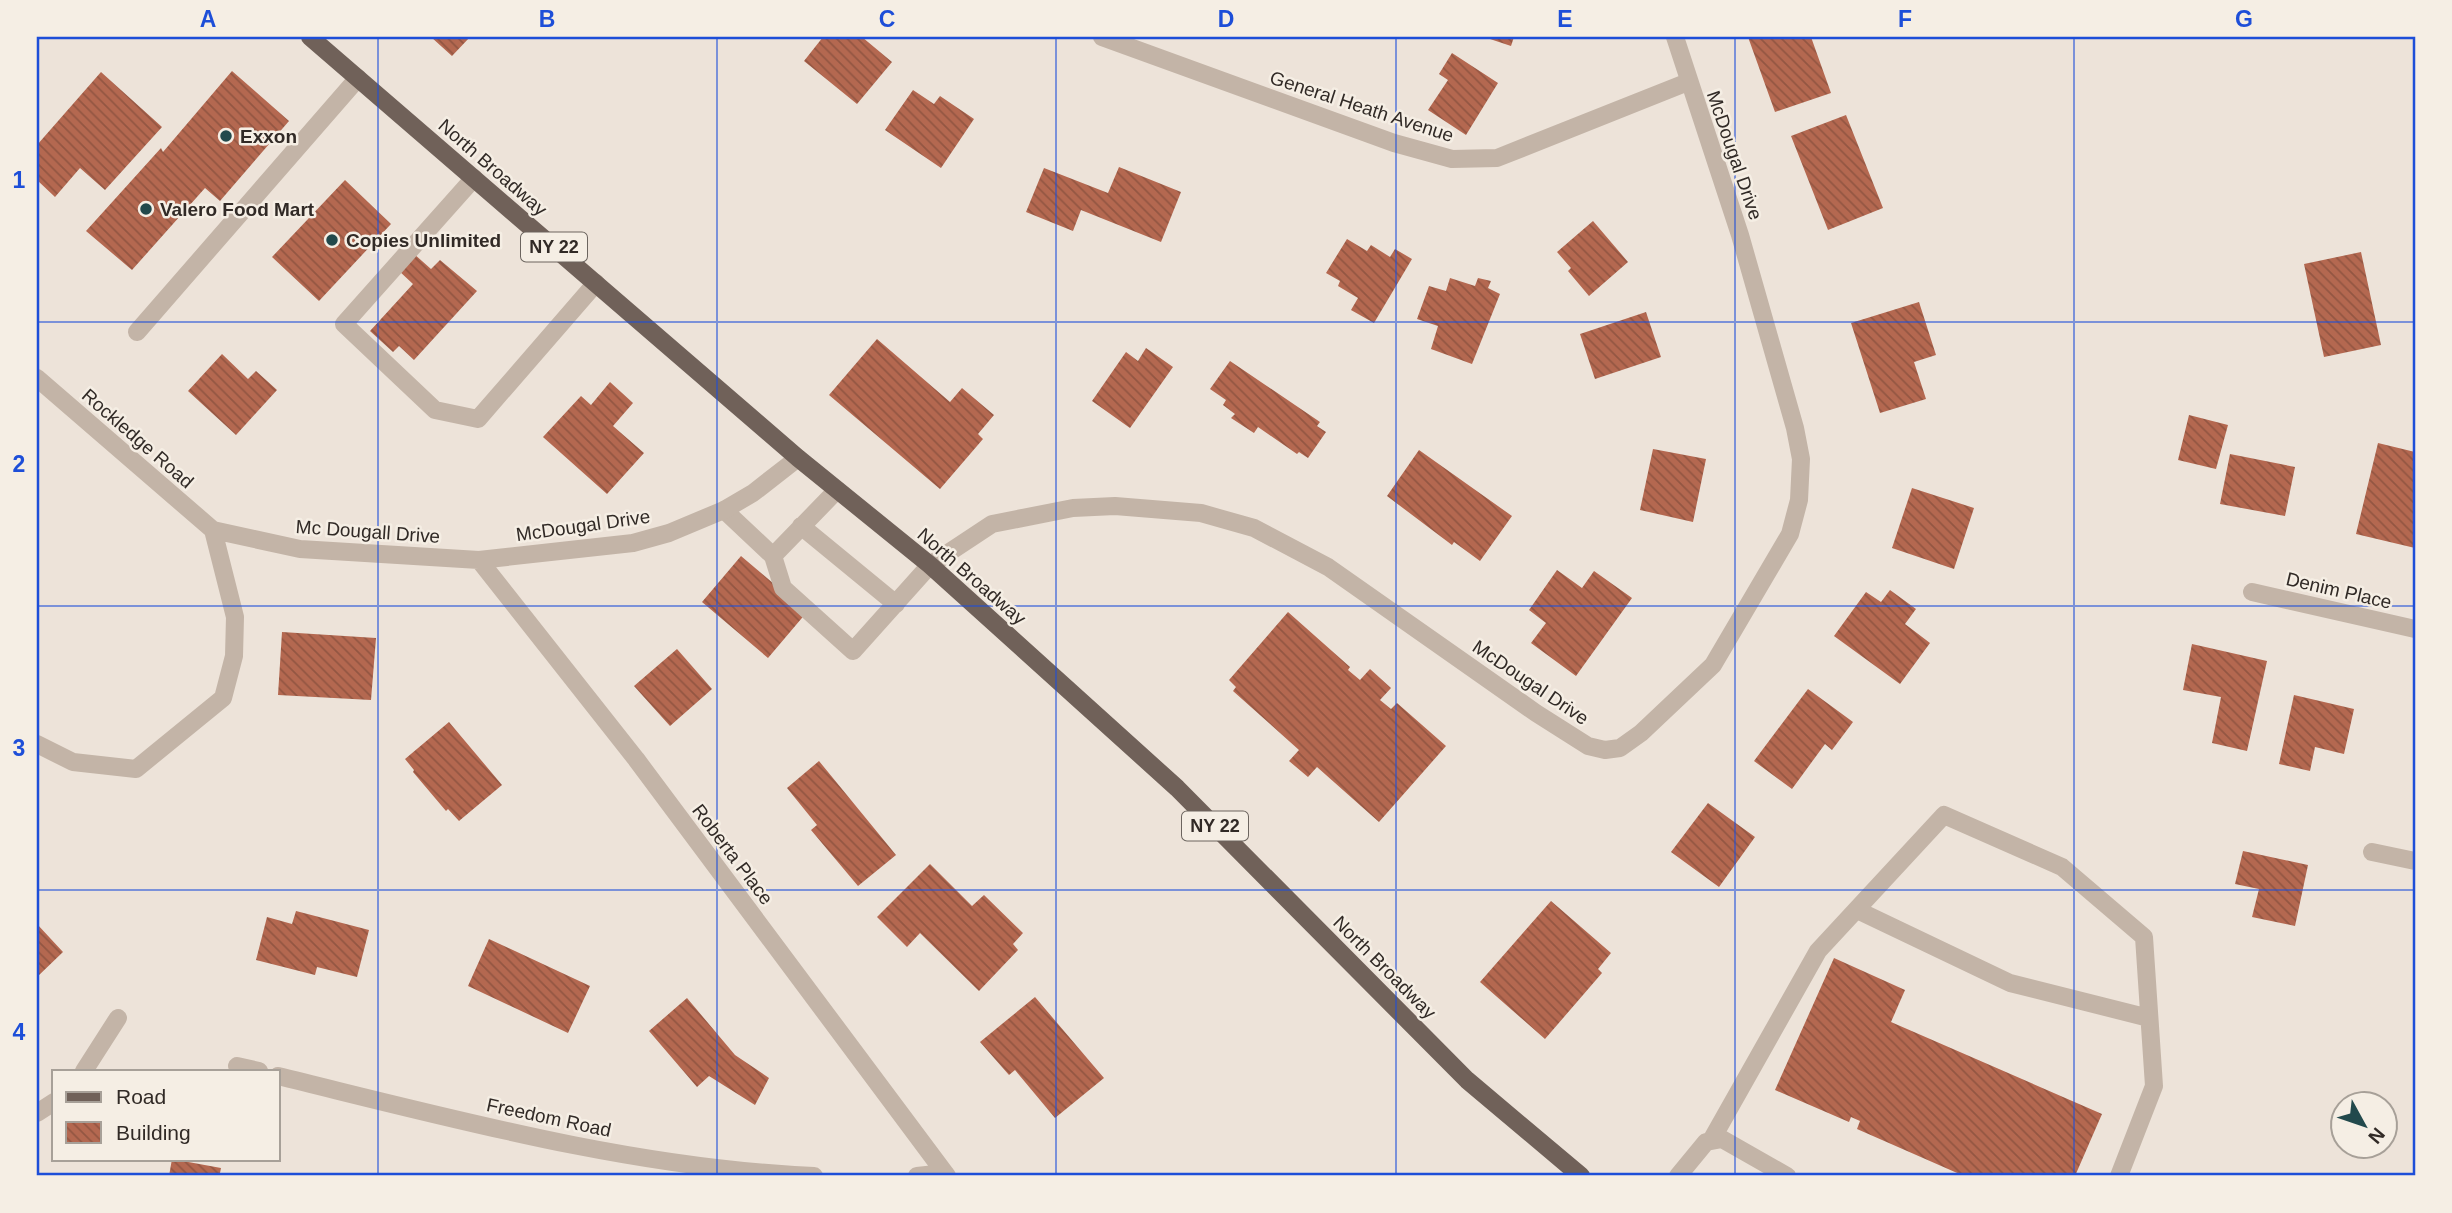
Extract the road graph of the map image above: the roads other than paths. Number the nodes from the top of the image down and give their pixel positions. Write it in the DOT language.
graph roads {
  1 [pos="310,37"];
  2 [pos="1102,37"];
  3 [pos="1675,37"];
  4 [pos="358,78"];
  5 [pos="1688,82"];
  6 [pos="474,178"];
  7 [pos="596,283"];
  8 [pos="137,332"];
  9 [pos="37,378"];
  10 [pos="798,458"];
  11 [pos="837,490"];
  12 [pos="724,510"];
  13 [pos="801,526"];
  14 [pos="213,530"];
  15 [pos="773,556"];
  16 [pos="479,560"];
  17 [pos="930,565"];
  18 [pos="2252,592"];
  19 [pos="896,604"];
  20 [pos="2415,629"];
  21 [pos="37,744"];
  22 [pos="2372,852"];
  23 [pos="2415,862"];
  24 [pos="1857,910"];
  25 [pos="118,1018"];
  26 [pos="2149,1018"];
  27 [pos="237,1066"];
  28 [pos="85,1070"];
  29 [pos="255,1070"];
  30 [pos="280,1076"];
  31 [pos="1713,1139"];
  32 [pos="946,1175"];
  33 [pos="814,1176"];
  34 [pos="917,1176"];
  35 [pos="1581,1176"];
  36 [pos="1678,1176"];
  37 [pos="1787,1176"];
  38 [pos="2119,1176"];
  1 -- 4 [label="main road, North Broadway / NY 22"];
  2 -- 5 [label="street, General Heath Avenue"];
  3 -- 5 [label="street, McDougal Drive"];
  4 -- 6 [label="main road, North Broadway / NY 22"];
  4 -- 8 [label="street"];
  5 -- 17 [label="street, McDougal Drive"];
  6 -- 7 [label="main road, North Broadway / NY 22"];
  6 -- 7 [label="street"];
  7 -- 10 [label="main road, North Broadway / NY 22"];
  9 -- 14 [label="street, Rockledge Road"];
  10 -- 11 [label="main road, North Broadway / NY 22"];
  10 -- 12 [label="street, McDougal Drive"];
  11 -- 13 [label="street"];
  11 -- 17 [label="main road, North Broadway / NY 22"];
  12 -- 15 [label="street"];
  12 -- 16 [label="street, McDougal Drive"];
  13 -- 15 [label="street"];
  13 -- 19 [label="street"];
  14 -- 16 [label="street, Mc Dougall Drive"];
  14 -- 21 [label="street"];
  15 -- 19 [label="street, McDougal Drive"];
  16 -- 32 [label="street, Roberta Place"];
  17 -- 19 [label="street, McDougal Drive"];
  17 -- 35 [label="main road, North Broadway / NY 22"];
  18 -- 20 [label="street, Denim Place"];
  22 -- 23 [label="street"];
  24 -- 26 [label="street"];
  24 -- 26 [label="street"];
  24 -- 31 [label="street"];
  25 -- 28 [label="street"];
  26 -- 38 [label="street"];
  27 -- 29 [label="street"];
  30 -- 33 [label="street, Freedom Road"];
  31 -- 36 [label="street"];
  31 -- 37 [label="street"];
  32 -- 34 [label="street"];
}
